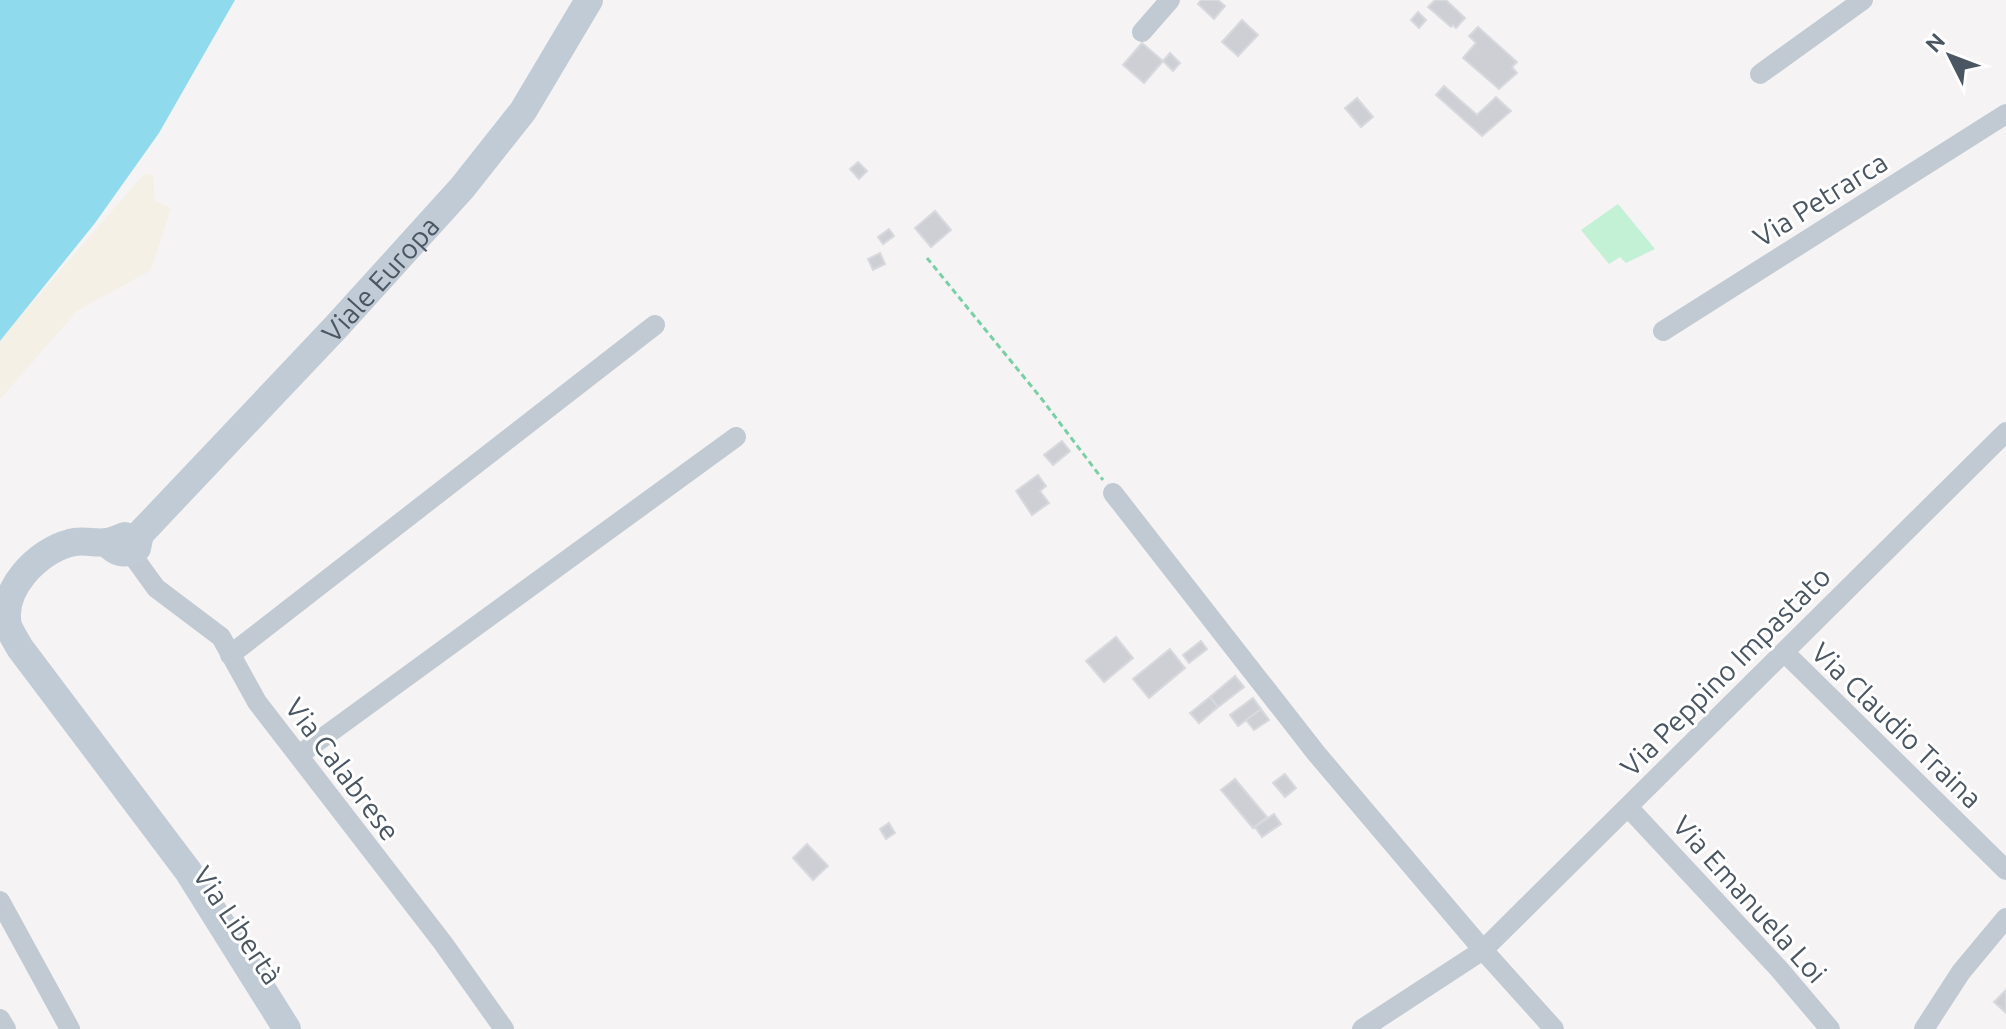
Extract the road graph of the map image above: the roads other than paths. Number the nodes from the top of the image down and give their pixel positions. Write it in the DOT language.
graph roads {
  1 [pos="589,0"];
  2 [pos="1170,0"];
  3 [pos="1863,0"];
  4 [pos="1142,32"];
  5 [pos="1760,74"];
  6 [pos="2006,114"];
  7 [pos="655,325"];
  8 [pos="1663,331"];
  9 [pos="2006,432"];
  10 [pos="736,437"];
  11 [pos="1113,493"];
  12 [pos="130,539"];
  13 [pos="36,562"];
  14 [pos="4,600"];
  15 [pos="1784,652"];
  16 [pos="230,655"];
  17 [pos="35,668"];
  18 [pos="299,755"];
  19 [pos="1628,807"];
  20 [pos="2006,870"];
  21 [pos="0,901"];
  22 [pos="2006,918"];
  23 [pos="1483,950"];
  24 [pos="0,1019"];
  25 [pos="291,1020"];
  26 [pos="6,1029"];
  27 [pos="70,1029"];
  28 [pos="504,1029"];
  29 [pos="1362,1029"];
  30 [pos="1554,1029"];
  31 [pos="1830,1029"];
  32 [pos="1924,1029"];
  1 -- 12 [label="street, Viale Europa"];
  2 -- 4 [label="street"];
  3 -- 5 [label="street"];
  6 -- 8 [label="street, Via Petrarca"];
  7 -- 16 [label="street"];
  9 -- 15 [label="street, Via Peppino Impastato"];
  10 -- 18 [label="street"];
  11 -- 23 [label="street"];
  12 -- 13 [label="street"];
  12 -- 16 [label="street, Via Calabrese"];
  13 -- 14 [label="street"];
  13 -- 17 [label="street"];
  14 -- 17 [label="street, Via Libertà"];
  15 -- 19 [label="street, Via Peppino Impastato"];
  15 -- 20 [label="street, Via Claudio Traina"];
  16 -- 18 [label="street, Via Calabrese"];
  17 -- 25 [label="street, Via Libertà"];
  18 -- 28 [label="street, Via Calabrese"];
  19 -- 23 [label="street, Via Peppino Impastato"];
  19 -- 31 [label="street, Via Emanuela Loi"];
  21 -- 27 [label="street"];
  22 -- 32 [label="street"];
  23 -- 29 [label="street"];
  23 -- 30 [label="street"];
  24 -- 26 [label="street"];
}
